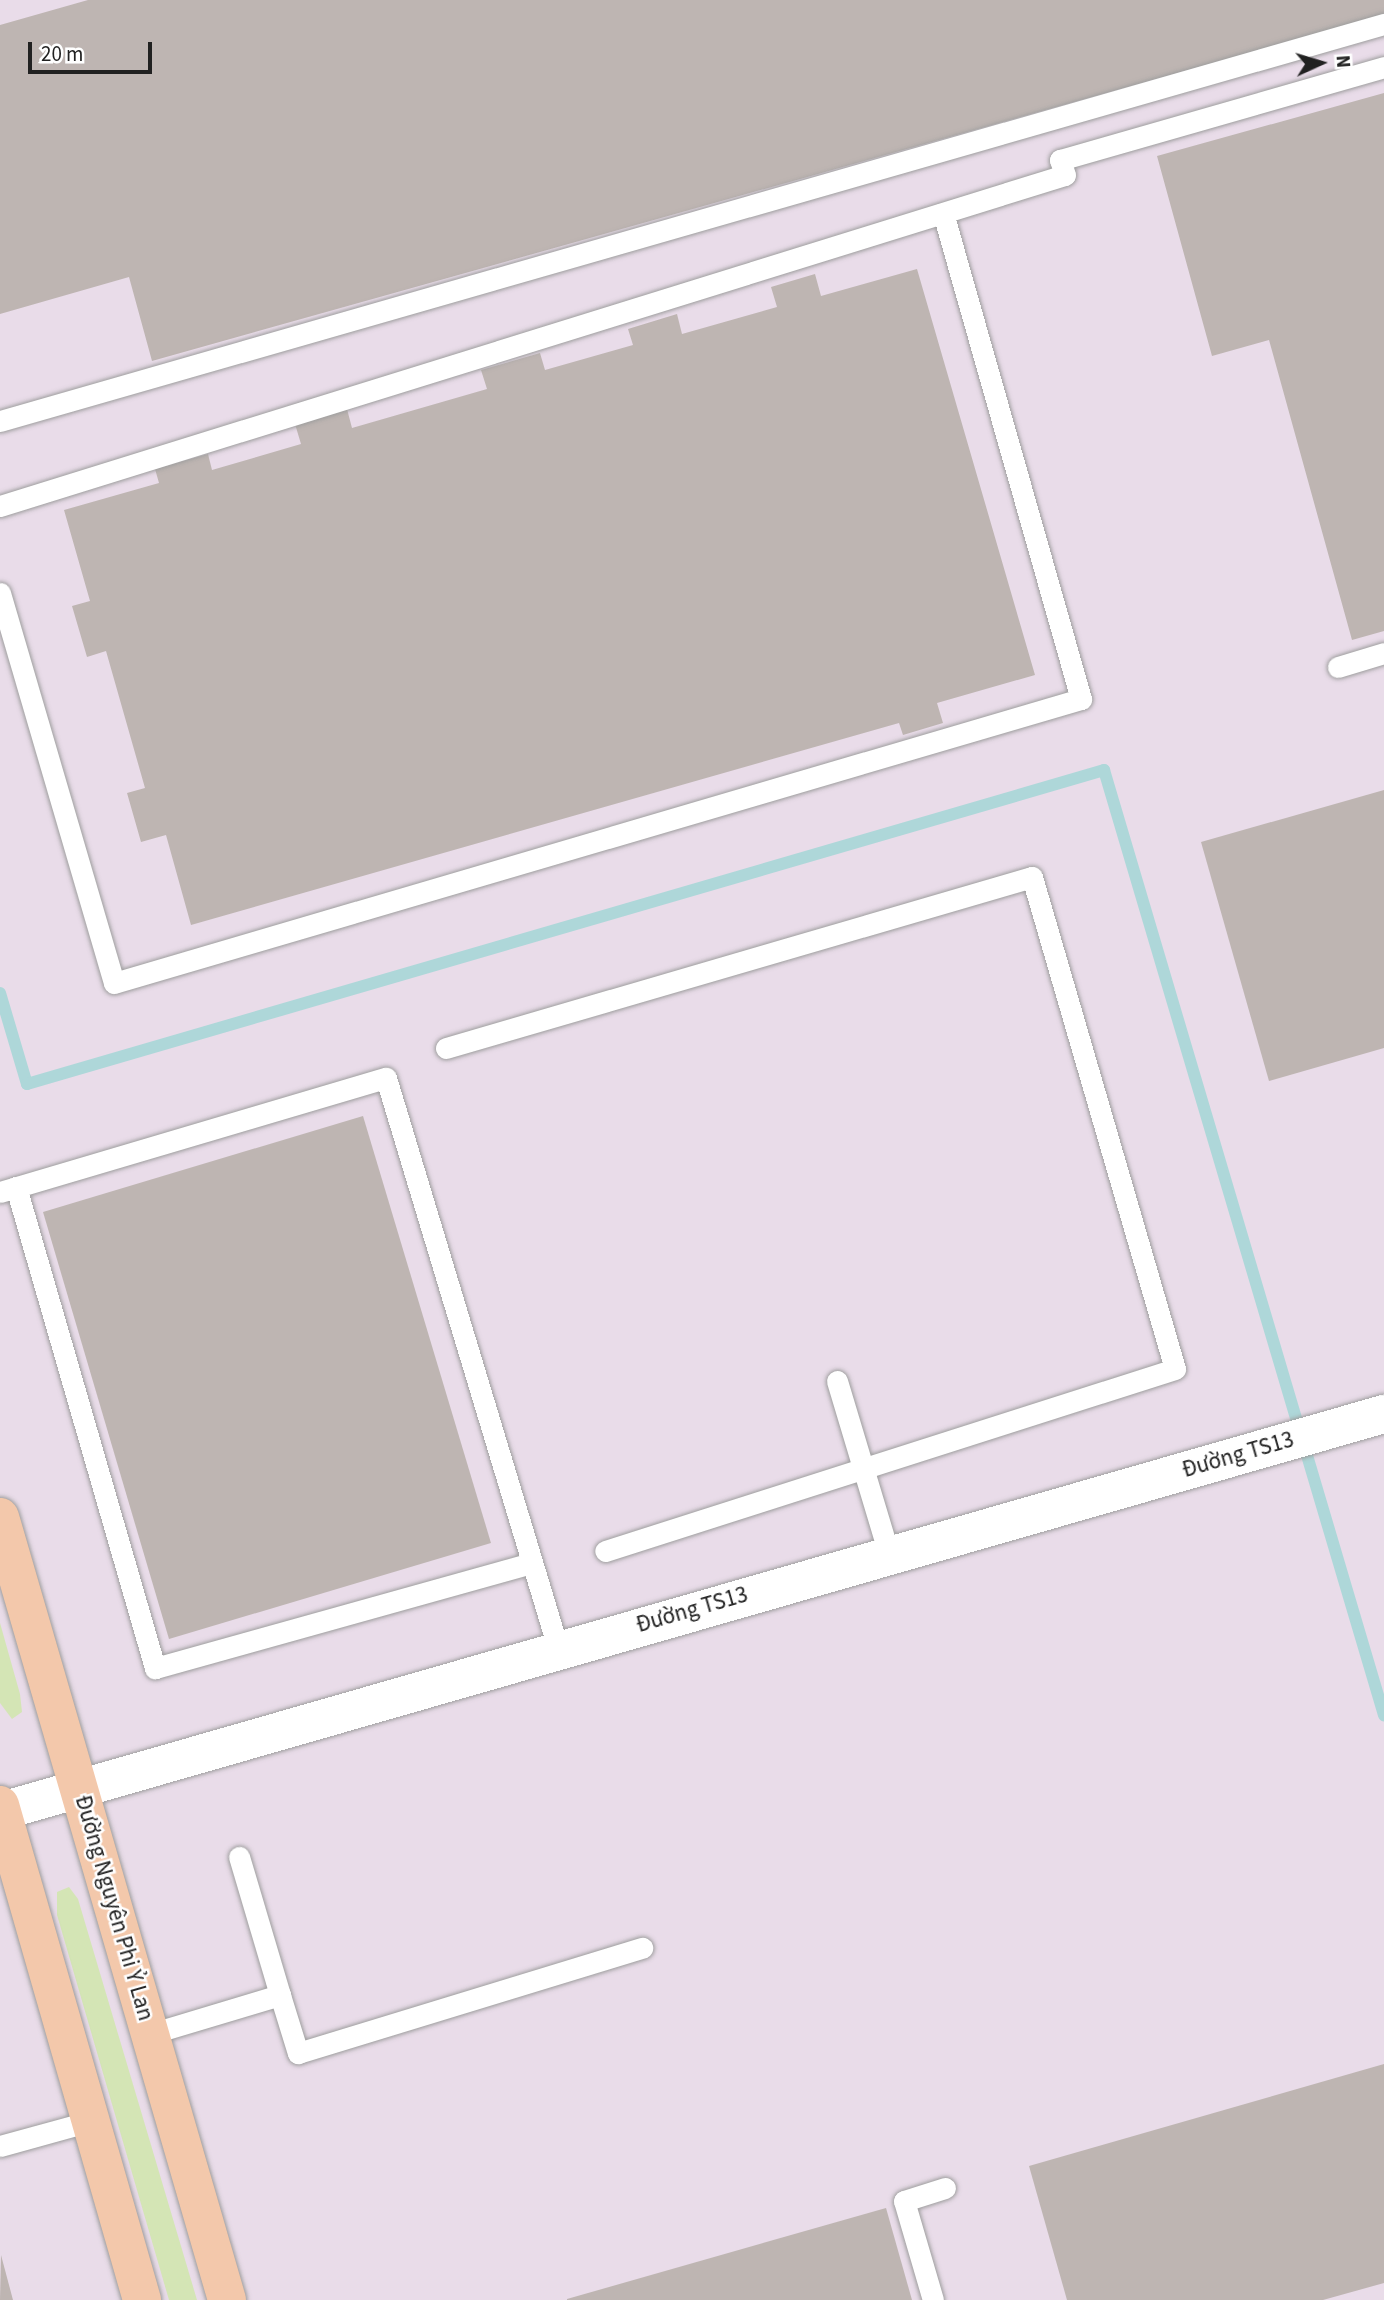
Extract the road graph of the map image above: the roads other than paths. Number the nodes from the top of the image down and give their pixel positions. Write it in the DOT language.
graph roads {
  1 [pos="1384,24"];
  2 [pos="1384,67"];
  3 [pos="943,213"];
  4 [pos="0,421"];
  5 [pos="0,506"];
  6 [pos="0,593"];
  7 [pos="1384,653"];
  8 [pos="1338,667"];
  9 [pos="446,1048"];
  10 [pos="8,1189"];
  11 [pos="837,1381"];
  12 [pos="1367,1419"];
  13 [pos="863,1469"];
  14 [pos="0,1517"];
  15 [pos="605,1551"];
  16 [pos="889,1554"];
  17 [pos="532,1563"];
  18 [pos="558,1648"];
  19 [pos="79,1789"];
  20 [pos="1,1808"];
  21 [pos="239,1857"];
  22 [pos="642,1948"];
  23 [pos="280,1995"];
  24 [pos="150,2034"];
  25 [pos="90,2121"];
  26 [pos="0,2146"];
  27 [pos="945,2188"];
  28 [pos="142,2300"];
  29 [pos="227,2300"];
  30 [pos="933,2300"];
  1 -- 4 [label="lane"];
  2 -- 3 [label="lane"];
  3 -- 5 [label="lane"];
  3 -- 6 [label="lane"];
  7 -- 8 [label="lane"];
  9 -- 13 [label="lane"];
  10 -- 17 [label="lane"];
  10 -- 17 [label="lane"];
  11 -- 13 [label="lane"];
  12 -- 16 [label="street, Đường TS13"];
  13 -- 15 [label="lane"];
  13 -- 16 [label="lane"];
  14 -- 19 [label="main road, Đường Nguyên Phi Ỷ Lan"];
  16 -- 18 [label="street, Đường TS13"];
  17 -- 18 [label="lane"];
  18 -- 19 [label="street, Đường TS13"];
  19 -- 20 [label="street, Đường TS13"];
  19 -- 24 [label="main road, Đường Nguyên Phi Ỷ Lan"];
  20 -- 25 [label="main road"];
  21 -- 23 [label="lane"];
  22 -- 23 [label="lane"];
  23 -- 24 [label="lane"];
  24 -- 29 [label="main road, Đường Nguyên Phi Ỷ Lan"];
  25 -- 26 [label="lane"];
  25 -- 28 [label="main road"];
  27 -- 30 [label="lane"];
}
